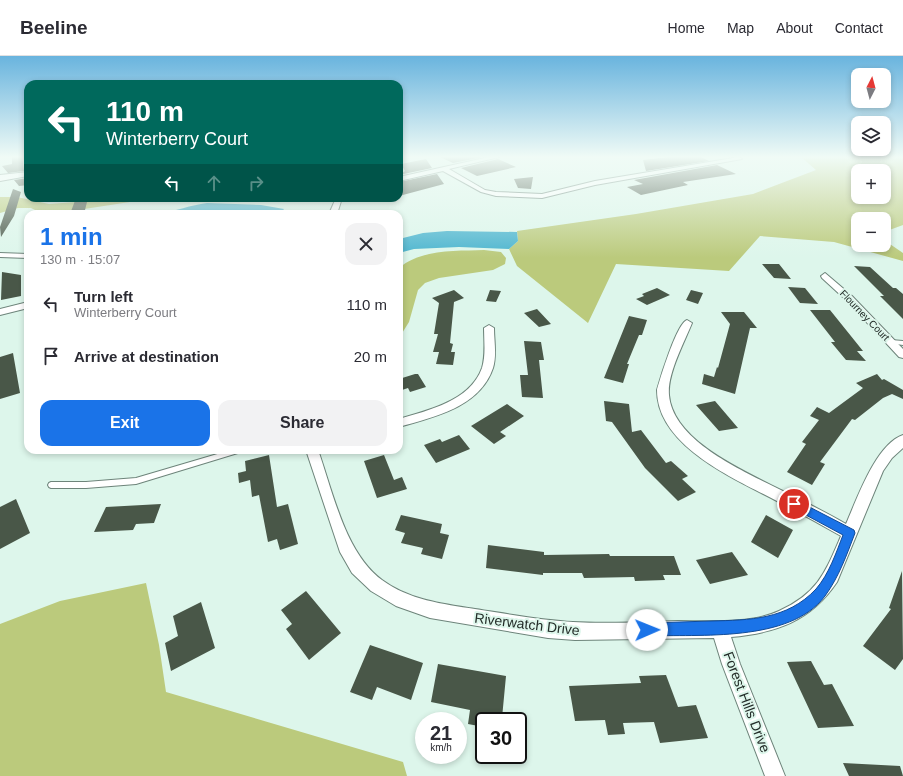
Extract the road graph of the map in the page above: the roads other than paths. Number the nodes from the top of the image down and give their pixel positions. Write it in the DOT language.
graph roads {
  1 [pos="482,191"];
  2 [pos="568,191"];
  3 [pos="0,255"];
  4 [pos="24,256"];
  5 [pos="825,276"];
  6 [pos="24,307"];
  7 [pos="0,312"];
  8 [pos="687,323"];
  9 [pos="489,328"];
  10 [pos="891,342"];
  11 [pos="903,342"];
  12 [pos="903,356"];
  13 [pos="403,422"];
  14 [pos="903,440"];
  15 [pos="226,454"];
  16 [pos="314,454"];
  17 [pos="51,485"];
  18 [pos="850,533"];
  19 [pos="720,628"];
  20 [pos="775,776"];
  1 -- 2 [label="street"];
  3 -- 4 [label="street"];
  5 -- 10 [label="street, Flourney Court"];
  6 -- 7 [label="street"];
  8 -- 18 [label="street"];
  9 -- 13 [label="street"];
  10 -- 11 [label="lane"];
  10 -- 12 [label="street, Flourney Court"];
  14 -- 18 [label="street, Riverwatch Drive"];
  15 -- 17 [label="lane"];
  16 -- 19 [label="street, Riverwatch Drive"];
  18 -- 19 [label="street, Riverwatch Drive"];
  19 -- 20 [label="street, Forest Hills Drive"];
}
